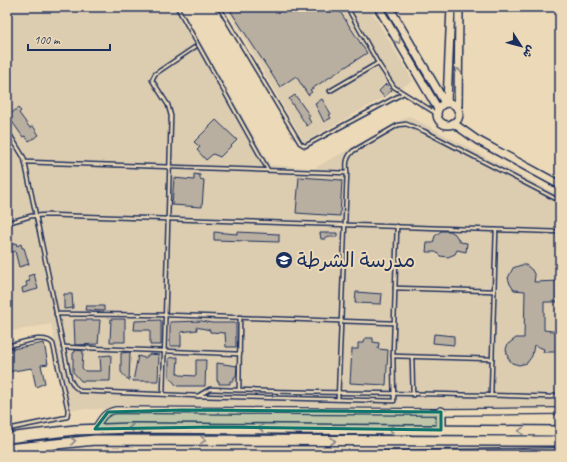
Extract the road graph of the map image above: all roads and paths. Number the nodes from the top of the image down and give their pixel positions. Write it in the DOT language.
graph roads {
  1 [pos="177,7"];
  2 [pos="219,7"];
  3 [pos="347,7"];
  4 [pos="378,7"];
  5 [pos="389,7"];
  6 [pos="450,7"];
  7 [pos="459,7"];
  8 [pos="195,47"];
  9 [pos="378,63"];
  10 [pos="330,91"];
  11 [pos="402,94"];
  12 [pos="446,103"];
  13 [pos="458,110"];
  14 [pos="437,112"];
  15 [pos="453,123"];
  16 [pos="7,130"];
  17 [pos="25,162"];
  18 [pos="169,167"];
  19 [pos="268,170"];
  20 [pos="347,173"];
  21 [pos="560,185"];
  22 [pos="560,201"];
  23 [pos="36,216"];
  24 [pos="167,219"];
  25 [pos="7,223"];
  26 [pos="345,225"];
  27 [pos="397,226"];
  28 [pos="496,230"];
  29 [pos="560,232"];
  30 [pos="396,288"];
  31 [pos="494,290"];
  32 [pos="56,314"];
  33 [pos="165,316"];
  34 [pos="240,317"];
  35 [pos="341,321"];
  36 [pos="394,323"];
  37 [pos="7,346"];
  38 [pos="63,347"];
  39 [pos="164,351"];
  40 [pos="240,354"];
  41 [pos="393,356"];
  42 [pos="412,357"];
  43 [pos="492,359"];
  44 [pos="239,390"];
  45 [pos="339,393"];
  46 [pos="163,394"];
  47 [pos="393,394"];
  48 [pos="560,394"];
  49 [pos="413,395"];
  50 [pos="491,395"];
  51 [pos="198,396"];
  52 [pos="338,399"];
  53 [pos="560,411"];
  54 [pos="441,412"];
  55 [pos="95,429"];
  56 [pos="441,430"];
  57 [pos="560,431"];
  58 [pos="8,437"];
  59 [pos="374,441"];
  60 [pos="560,441"];
  61 [pos="467,442"];
  62 [pos="9,449"];
  63 [pos="560,452"];
  64 [pos="374,454"];
  65 [pos="434,454"];
  66 [pos="467,454"];
  1 -- 19 [label="lane"];
  2 -- 11 [label="lane"];
  3 -- 9 [label="lane"];
  4 -- 14 [label="street, one-way"];
  5 -- 12 [label="street"];
  6 -- 12 [label="street"];
  13 -- 7 [label="street, one-way"];
  8 -- 18 [label="lane"];
  9 -- 10 [label="lane"];
  9 -- 11 [label="lane"];
  11 -- 14 [label="lane"];
  12 -- 13 [label="street"];
  12 -- 14 [label="street"];
  13 -- 15 [label="street"];
  14 -- 15 [label="street"];
  15 -- 21 [label="street"];
  16 -- 17 [label="lane"];
  17 -- 18 [label="lane"];
  17 -- 23 [label="lane"];
  18 -- 19 [label="lane"];
  18 -- 24 [label="lane"];
  19 -- 20 [label="lane"];
  20 -- 22 [label="lane"];
  20 -- 26 [label="lane"];
  23 -- 24 [label="lane"];
  23 -- 25 [label="lane"];
  23 -- 32 [label="lane"];
  24 -- 26 [label="lane"];
  24 -- 33 [label="lane"];
  26 -- 27 [label="lane"];
  26 -- 35 [label="lane"];
  27 -- 28 [label="lane"];
  27 -- 30 [label="lane"];
  28 -- 29 [label="lane"];
  28 -- 31 [label="lane"];
  30 -- 31 [label="lane"];
  30 -- 36 [label="lane"];
  31 -- 43 [label="lane"];
  32 -- 33 [label="lane"];
  32 -- 38 [label="lane"];
  33 -- 34 [label="lane"];
  33 -- 39 [label="lane"];
  34 -- 35 [label="lane"];
  34 -- 40 [label="lane"];
  35 -- 36 [label="lane"];
  35 -- 45 [label="lane"];
  36 -- 41 [label="lane"];
  37 -- 58 [label="lane"];
  38 -- 39 [label="lane"];
  38 -- 46 [label="lane"];
  39 -- 40 [label="lane"];
  39 -- 46 [label="lane"];
  40 -- 44 [label="lane"];
  41 -- 42 [label="lane"];
  41 -- 47 [label="lane"];
  42 -- 43 [label="lane"];
  42 -- 49 [label="lane"];
  43 -- 50 [label="lane"];
  44 -- 45 [label="lane"];
  44 -- 51 [label="lane"];
  45 -- 47 [label="lane"];
  45 -- 52 [label="lane"];
  46 -- 51 [label="lane"];
  47 -- 49 [label="lane"];
  47 -- 52 [label="lane"];
  48 -- 50 [label="lane"];
  49 -- 50 [label="lane"];
  51 -- 52 [label="lane"];
  53 -- 54 [label="street"];
  54 -- 55 [label="street"];
  54 -- 56 [label="highway"];
  56 -- 55 [label="highway, one-way"];
  55 -- 58 [label="highway"];
  57 -- 56 [label="highway, one-way"];
  58 -- 62 [label="lane"];
  59 -- 61 [label="highway"];
  62 -- 59 [label="highway, one-way"];
  59 -- 64 [label="street"];
  60 -- 61 [label="highway"];
  61 -- 66 [label="street"];
  63 -- 66 [label="street"];
  64 -- 65 [label="street"];
  65 -- 66 [label="street"];
}
